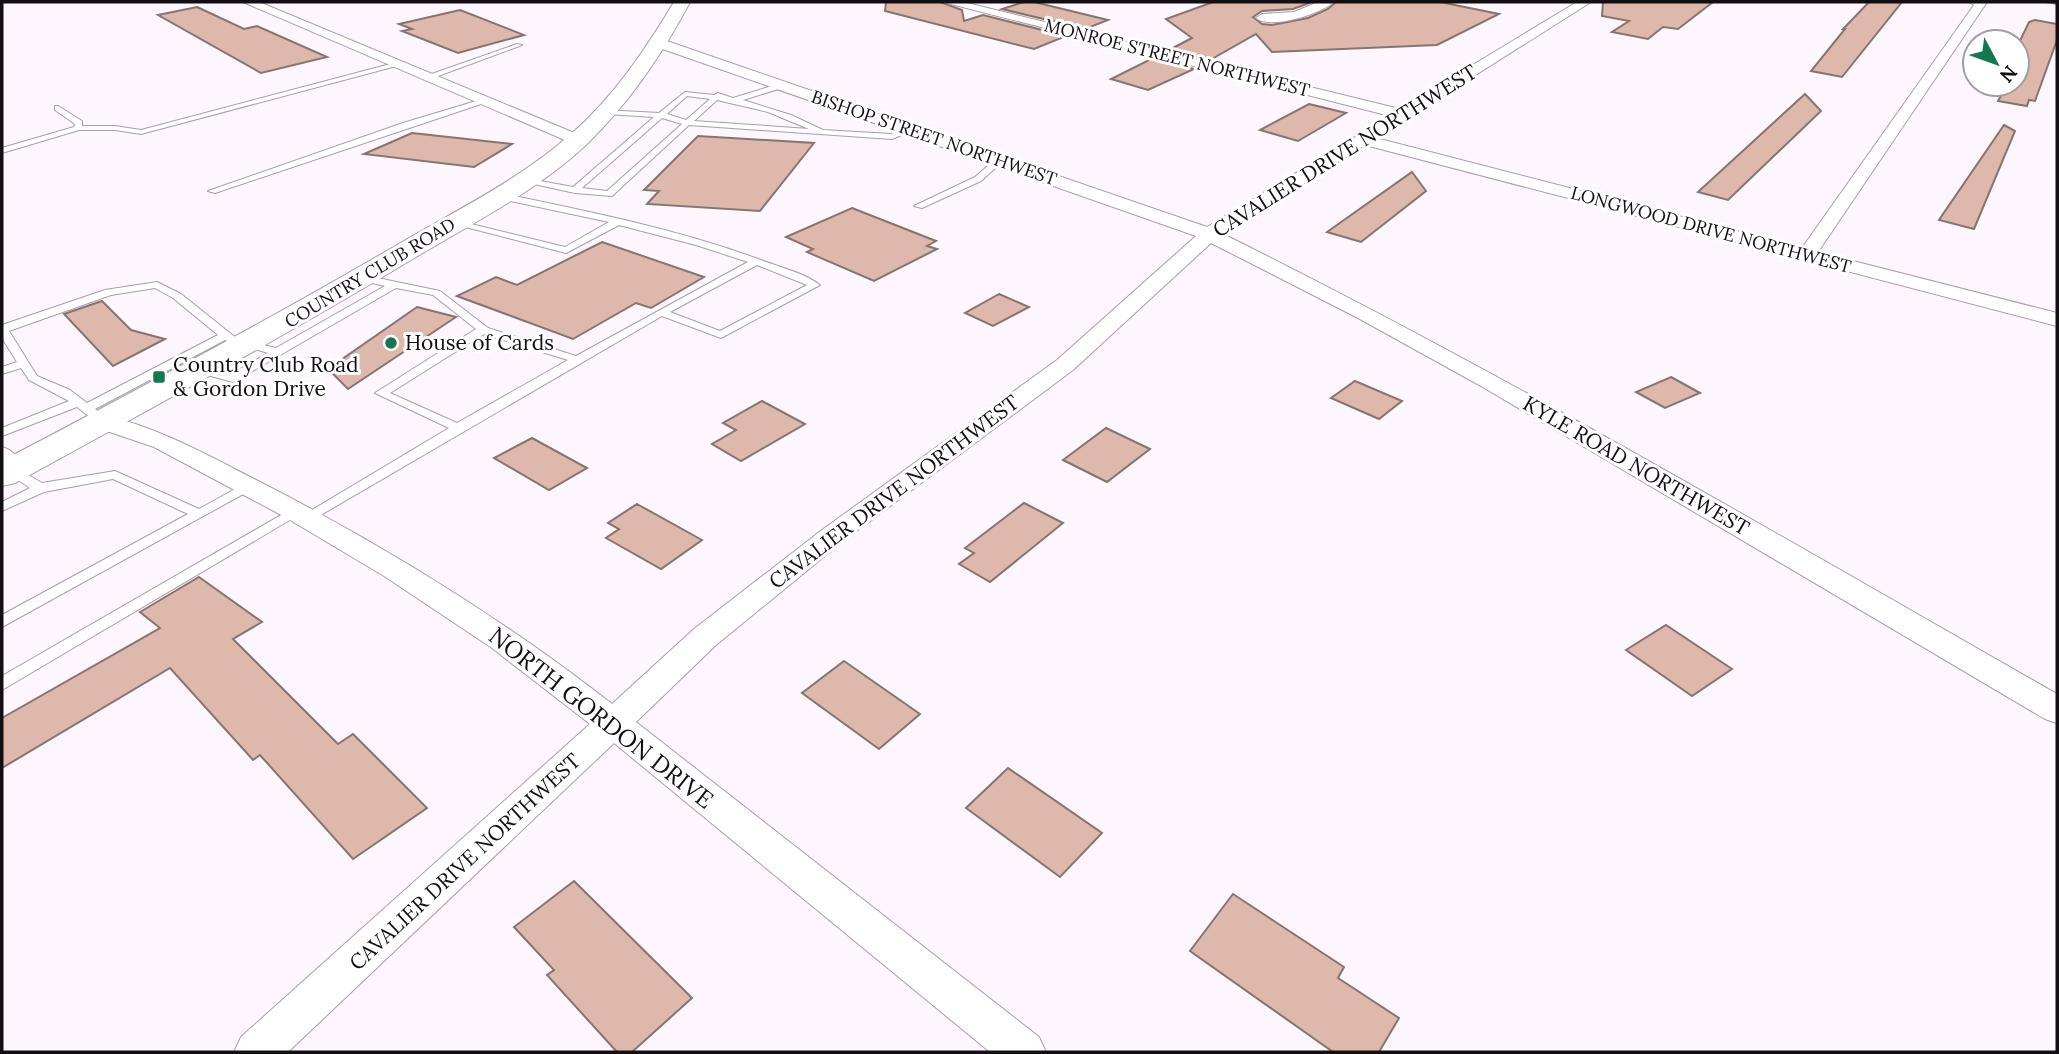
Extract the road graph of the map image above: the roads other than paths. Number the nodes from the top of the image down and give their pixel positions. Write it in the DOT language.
graph roads {
  1 [pos="249,2"];
  2 [pos="682,2"];
  3 [pos="949,2"];
  4 [pos="1328,2"];
  5 [pos="1585,2"];
  6 [pos="1979,2"];
  7 [pos="1262,18"];
  8 [pos="659,43"];
  9 [pos="519,45"];
  10 [pos="398,64"];
  11 [pos="427,77"];
  12 [pos="782,85"];
  13 [pos="719,95"];
  14 [pos="735,100"];
  15 [pos="486,102"];
  16 [pos="58,108"];
  17 [pos="606,112"];
  18 [pos="662,115"];
  19 [pos="1405,115"];
  20 [pos="688,123"];
  21 [pos="78,128"];
  22 [pos="910,130"];
  23 [pos="820,131"];
  24 [pos="578,140"];
  25 [pos="1364,140"];
  26 [pos="2,151"];
  27 [pos="999,161"];
  28 [pos="524,181"];
  29 [pos="575,190"];
  30 [pos="212,191"];
  31 [pos="499,196"];
  32 [pos="919,206"];
  33 [pos="618,221"];
  34 [pos="455,223"];
  35 [pos="1209,234"];
  36 [pos="1807,254"];
  37 [pos="756,262"];
  38 [pos="363,278"];
  39 [pos="394,285"];
  40 [pos="661,312"];
  41 [pos="2057,320"];
  42 [pos="285,323"];
  43 [pos="484,330"];
  44 [pos="316,331"];
  45 [pos="236,340"];
  46 [pos="5,344"];
  47 [pos="278,352"];
  48 [pos="578,360"];
  49 [pos="23,364"];
  50 [pos="200,370"];
  51 [pos="2,371"];
  52 [pos="88,411"];
  53 [pos="458,428"];
  54 [pos="2,432"];
  55 [pos="14,472"];
  56 [pos="249,487"];
  57 [pos="2,507"];
  58 [pos="199,514"];
  59 [pos="301,515"];
  60 [pos="2,622"];
  61 [pos="2,684"];
  62 [pos="2057,710"];
  63 [pos="614,724"];
  64 [pos="256,1052"];
  65 [pos="1024,1052"];
  1 -- 10 [label="street"];
  2 -- 8 [label="main road, COUNTRY CLUB ROAD"];
  3 -- 19 [label="street, MONROE STREET NORTHWEST"];
  4 -- 7 [label="street"];
  5 -- 19 [label="street, CAVALIER DRIVE NORTHWEST"];
  6 -- 36 [label="street"];
  8 -- 12 [label="street, BISHOP STREET NORTHWEST"];
  8 -- 17 [label="main road, COUNTRY CLUB ROAD"];
  9 -- 11 [label="lane"];
  10 -- 11 [label="street"];
  10 -- 21 [label="lane"];
  11 -- 15 [label="street"];
  12 -- 14 [label="lane"];
  12 -- 22 [label="street, BISHOP STREET NORTHWEST"];
  13 -- 14 [label="lane"];
  13 -- 18 [label="lane"];
  13 -- 20 [label="lane"];
  14 -- 23 [label="lane"];
  15 -- 24 [label="street"];
  15 -- 30 [label="lane"];
  16 -- 21 [label="lane"];
  17 -- 18 [label="lane"];
  17 -- 24 [label="main road, COUNTRY CLUB ROAD"];
  18 -- 20 [label="lane"];
  18 -- 29 [label="lane"];
  19 -- 25 [label="street, CAVALIER DRIVE NORTHWEST"];
  20 -- 23 [label="lane"];
  20 -- 29 [label="lane"];
  21 -- 26 [label="lane"];
  22 -- 23 [label="lane"];
  22 -- 27 [label="street, BISHOP STREET NORTHWEST"];
  24 -- 28 [label="main road, COUNTRY CLUB ROAD"];
  25 -- 35 [label="street, CAVALIER DRIVE NORTHWEST"];
  25 -- 36 [label="street, LONGWOOD DRIVE NORTHWEST"];
  27 -- 32 [label="lane"];
  27 -- 35 [label="street, BISHOP STREET NORTHWEST"];
  28 -- 29 [label="lane"];
  28 -- 31 [label="main road, COUNTRY CLUB ROAD"];
  31 -- 33 [label="lane"];
  31 -- 34 [label="main road, COUNTRY CLUB ROAD"];
  33 -- 34 [label="lane"];
  33 -- 37 [label="lane"];
  34 -- 38 [label="main road, COUNTRY CLUB ROAD"];
  35 -- 62 [label="street, KYLE ROAD NORTHWEST"];
  35 -- 63 [label="street, CAVALIER DRIVE NORTHWEST"];
  36 -- 41 [label="street, LONGWOOD DRIVE NORTHWEST"];
  37 -- 40 [label="lane"];
  37 -- 40 [label="lane"];
  38 -- 39 [label="lane"];
  38 -- 42 [label="main road, COUNTRY CLUB ROAD"];
  39 -- 43 [label="lane"];
  39 -- 44 [label="lane"];
  40 -- 48 [label="lane"];
  42 -- 44 [label="lane"];
  42 -- 45 [label="main road, COUNTRY CLUB ROAD"];
  43 -- 48 [label="lane"];
  43 -- 53 [label="lane"];
  44 -- 47 [label="lane"];
  45 -- 46 [label="lane"];
  45 -- 47 [label="lane"];
  45 -- 50 [label="main road, COUNTRY CLUB ROAD"];
  45 -- 52 [label="lane"];
  46 -- 49 [label="lane"];
  47 -- 50 [label="lane"];
  48 -- 53 [label="lane"];
  49 -- 51 [label="lane"];
  49 -- 52 [label="lane"];
  50 -- 52 [label="main road, COUNTRY CLUB ROAD"];
  52 -- 54 [label="lane"];
  52 -- 55 [label="main road, COUNTRY CLUB ROAD"];
  52 -- 56 [label="street, NORTH GORDON DRIVE"];
  53 -- 59 [label="lane"];
  55 -- 57 [label="lane"];
  55 -- 58 [label="lane"];
  56 -- 58 [label="lane"];
  56 -- 59 [label="street, NORTH GORDON DRIVE"];
  58 -- 60 [label="lane"];
  59 -- 61 [label="lane"];
  59 -- 63 [label="street, NORTH GORDON DRIVE"];
  63 -- 64 [label="street, CAVALIER DRIVE NORTHWEST"];
  63 -- 65 [label="street, NORTH GORDON DRIVE"];
}
